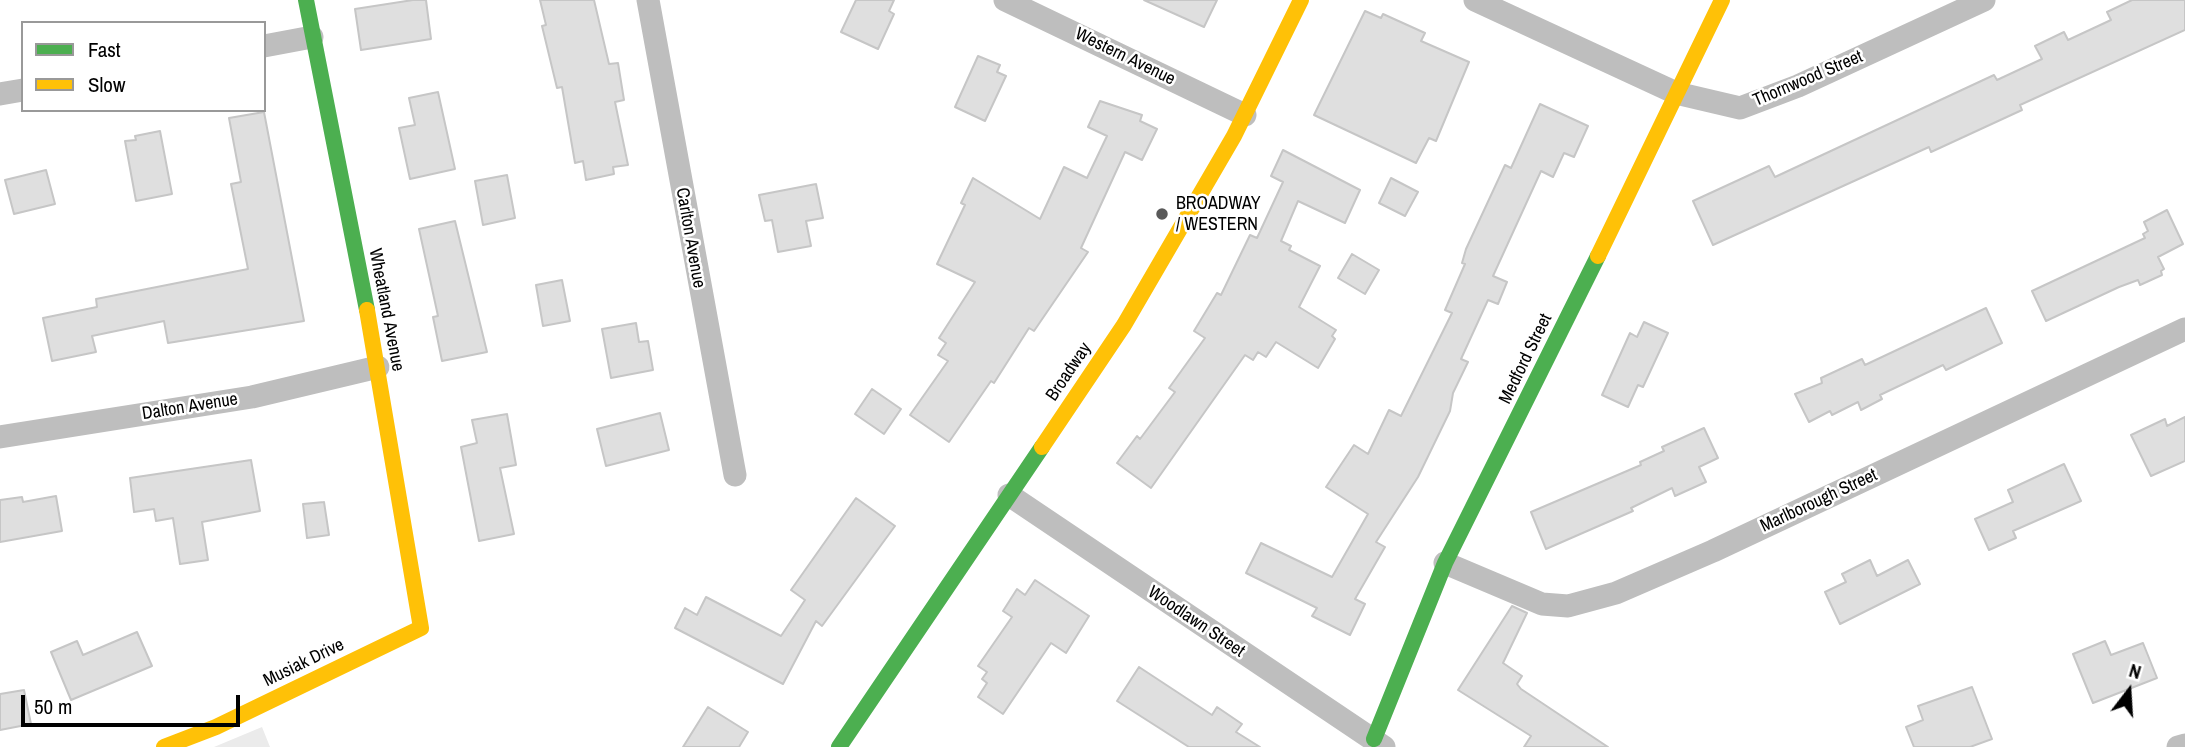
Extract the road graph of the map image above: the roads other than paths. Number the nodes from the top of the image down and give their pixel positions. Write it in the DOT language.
graph roads {
  1 [pos="306,0"];
  2 [pos="648,0"];
  3 [pos="1005,0"];
  4 [pos="1301,0"];
  5 [pos="1475,0"];
  6 [pos="1722,0"];
  7 [pos="1983,0"];
  8 [pos="312,37"];
  9 [pos="266,46"];
  10 [pos="21,90"];
  11 [pos="1676,93"];
  12 [pos="0,94"];
  13 [pos="1245,115"];
  14 [pos="2185,329"];
  15 [pos="378,367"];
  16 [pos="0,437"];
  17 [pos="735,475"];
  18 [pos="1009,495"];
  19 [pos="1445,563"];
  20 [pos="421,628"];
  21 [pos="1379,743"];
  22 [pos="2185,745"];
  23 [pos="164,747"];
  24 [pos="839,747"];
  25 [pos="2178,747"];
  1 -- 8 [label="street, Wheatland Avenue"];
  2 -- 17 [label="street, Carlton Avenue"];
  3 -- 13 [label="street, Western Avenue"];
  4 -- 13 [label="street, Broadway"];
  5 -- 11 [label="street, Thornwood Street"];
  6 -- 11 [label="street, Medford Street"];
  7 -- 11 [label="street, Thornwood Street"];
  8 -- 9 [label="street"];
  8 -- 15 [label="street, Wheatland Avenue"];
  10 -- 12 [label="street"];
  11 -- 19 [label="street, Medford Street"];
  13 -- 18 [label="street, Broadway"];
  14 -- 19 [label="street, Marlborough Street"];
  15 -- 16 [label="street, Dalton Avenue"];
  15 -- 20 [label="street, Wheatland Avenue"];
  18 -- 21 [label="street, Woodlawn Street"];
  18 -- 24 [label="street, Broadway"];
  19 -- 21 [label="street, Medford Street"];
  20 -- 23 [label="street, Musiak Drive"];
  22 -- 25 [label="street"];
}
